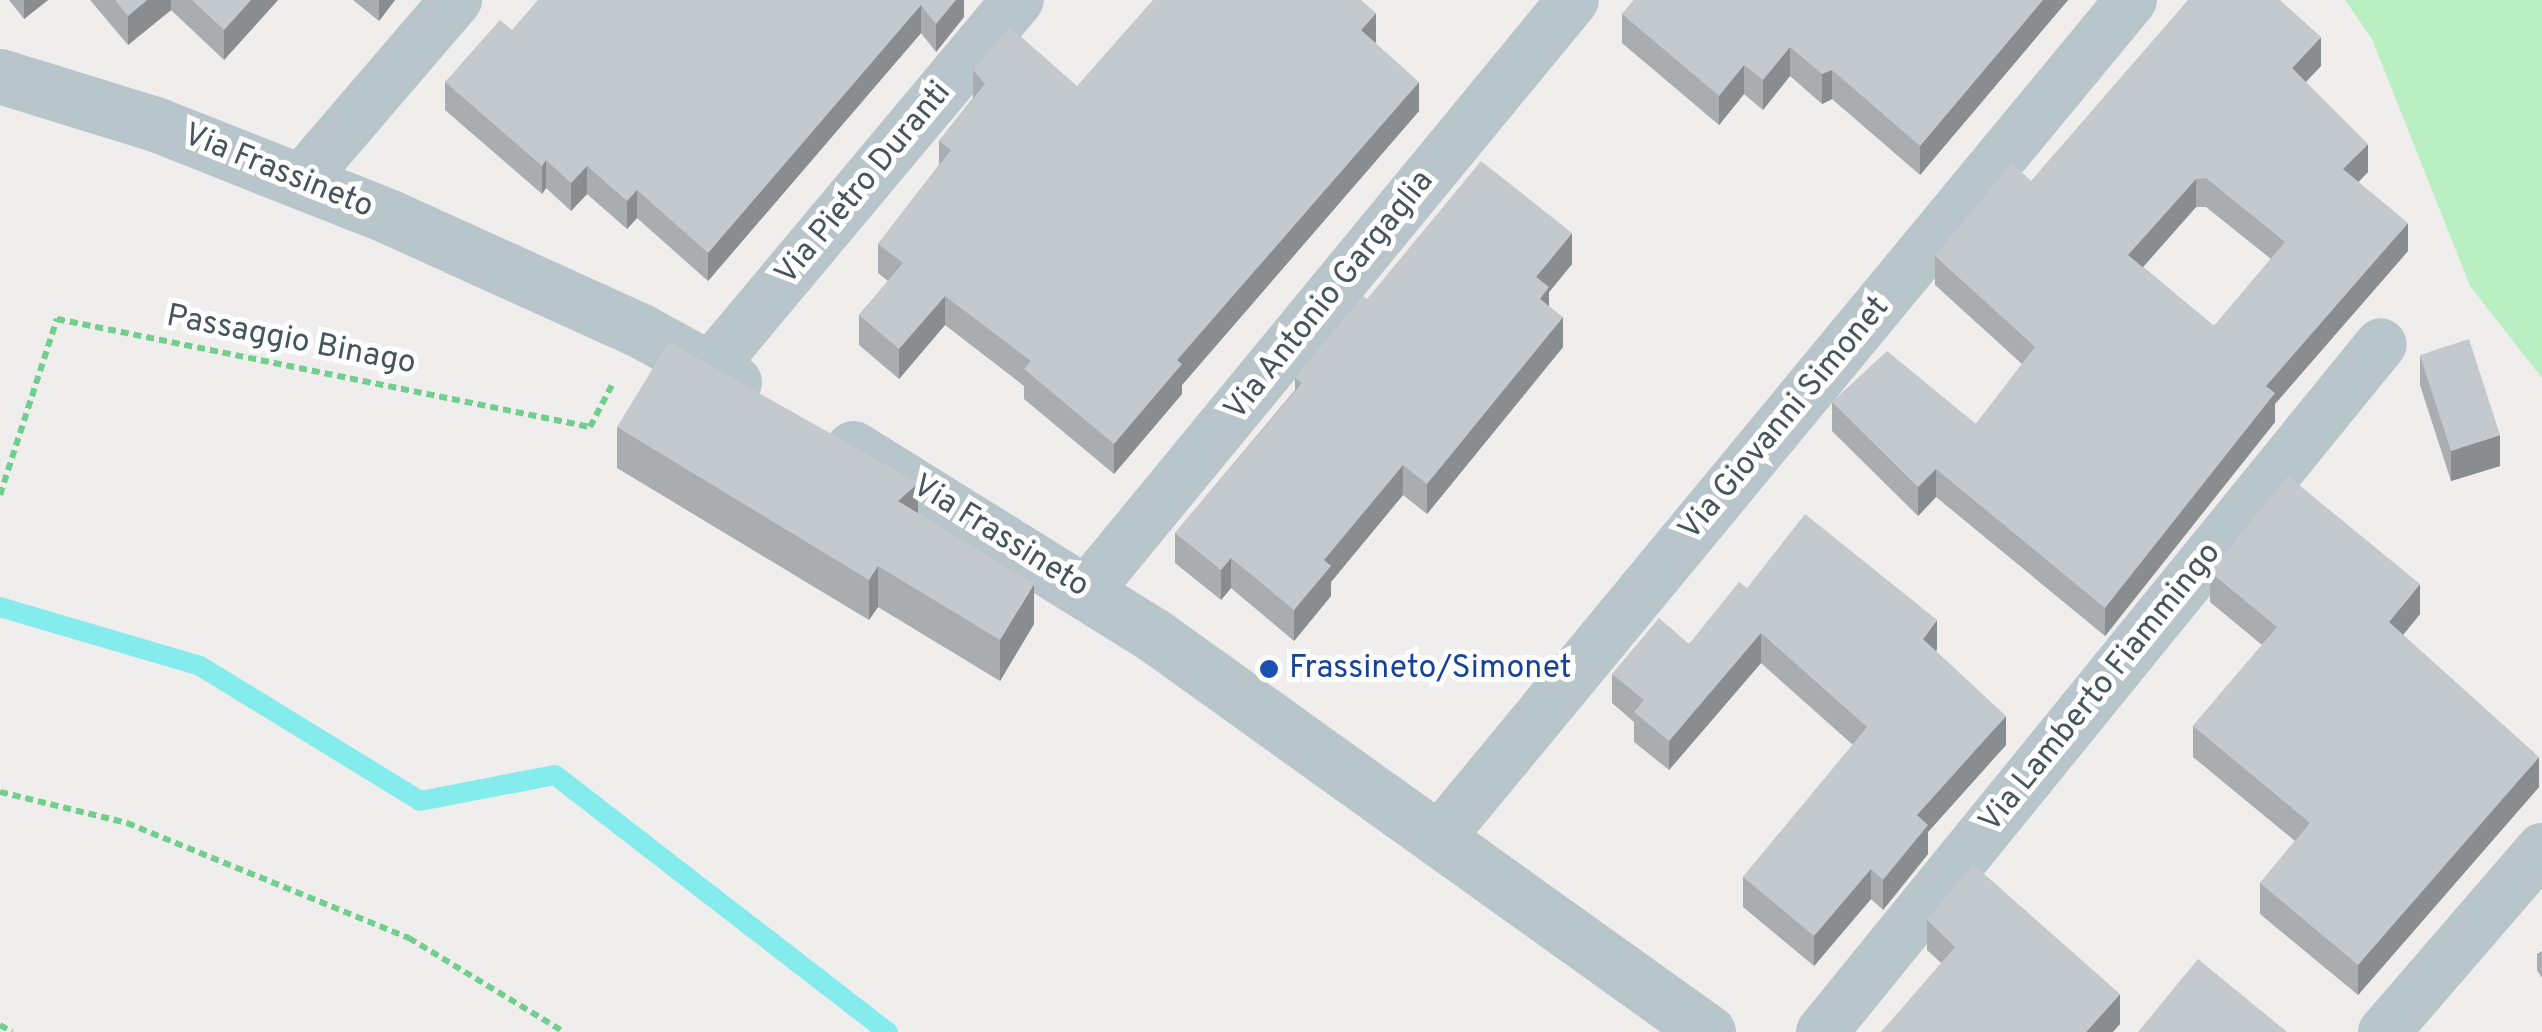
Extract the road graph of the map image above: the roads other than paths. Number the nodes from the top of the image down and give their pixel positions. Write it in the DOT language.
graph roads {
  1 [pos="456,0"];
  2 [pos="1018,0"];
  3 [pos="1573,0"];
  4 [pos="2132,0"];
  5 [pos="0,76"];
  6 [pos="300,182"];
  7 [pos="2381,344"];
  8 [pos="710,368"];
  9 [pos="1087,591"];
  10 [pos="1438,839"];
  11 [pos="2542,849"];
  12 [pos="1708,1032"];
  13 [pos="1822,1032"];
  14 [pos="2384,1032"];
  1 -- 6 [label="street"];
  2 -- 8 [label="street, Via Pietro Duranti"];
  3 -- 9 [label="street, Via Antonio Gargaglia"];
  4 -- 10 [label="street, Via Giovanni Simonet"];
  5 -- 6 [label="street, Via Frassineto"];
  6 -- 8 [label="street, Via Frassineto"];
  7 -- 13 [label="street, Via Lamberto Fiammingo"];
  8 -- 9 [label="street, Via Frassineto"];
  9 -- 10 [label="street, Via Frassineto"];
  10 -- 12 [label="street, Via Frassineto"];
  11 -- 14 [label="street"];
}
